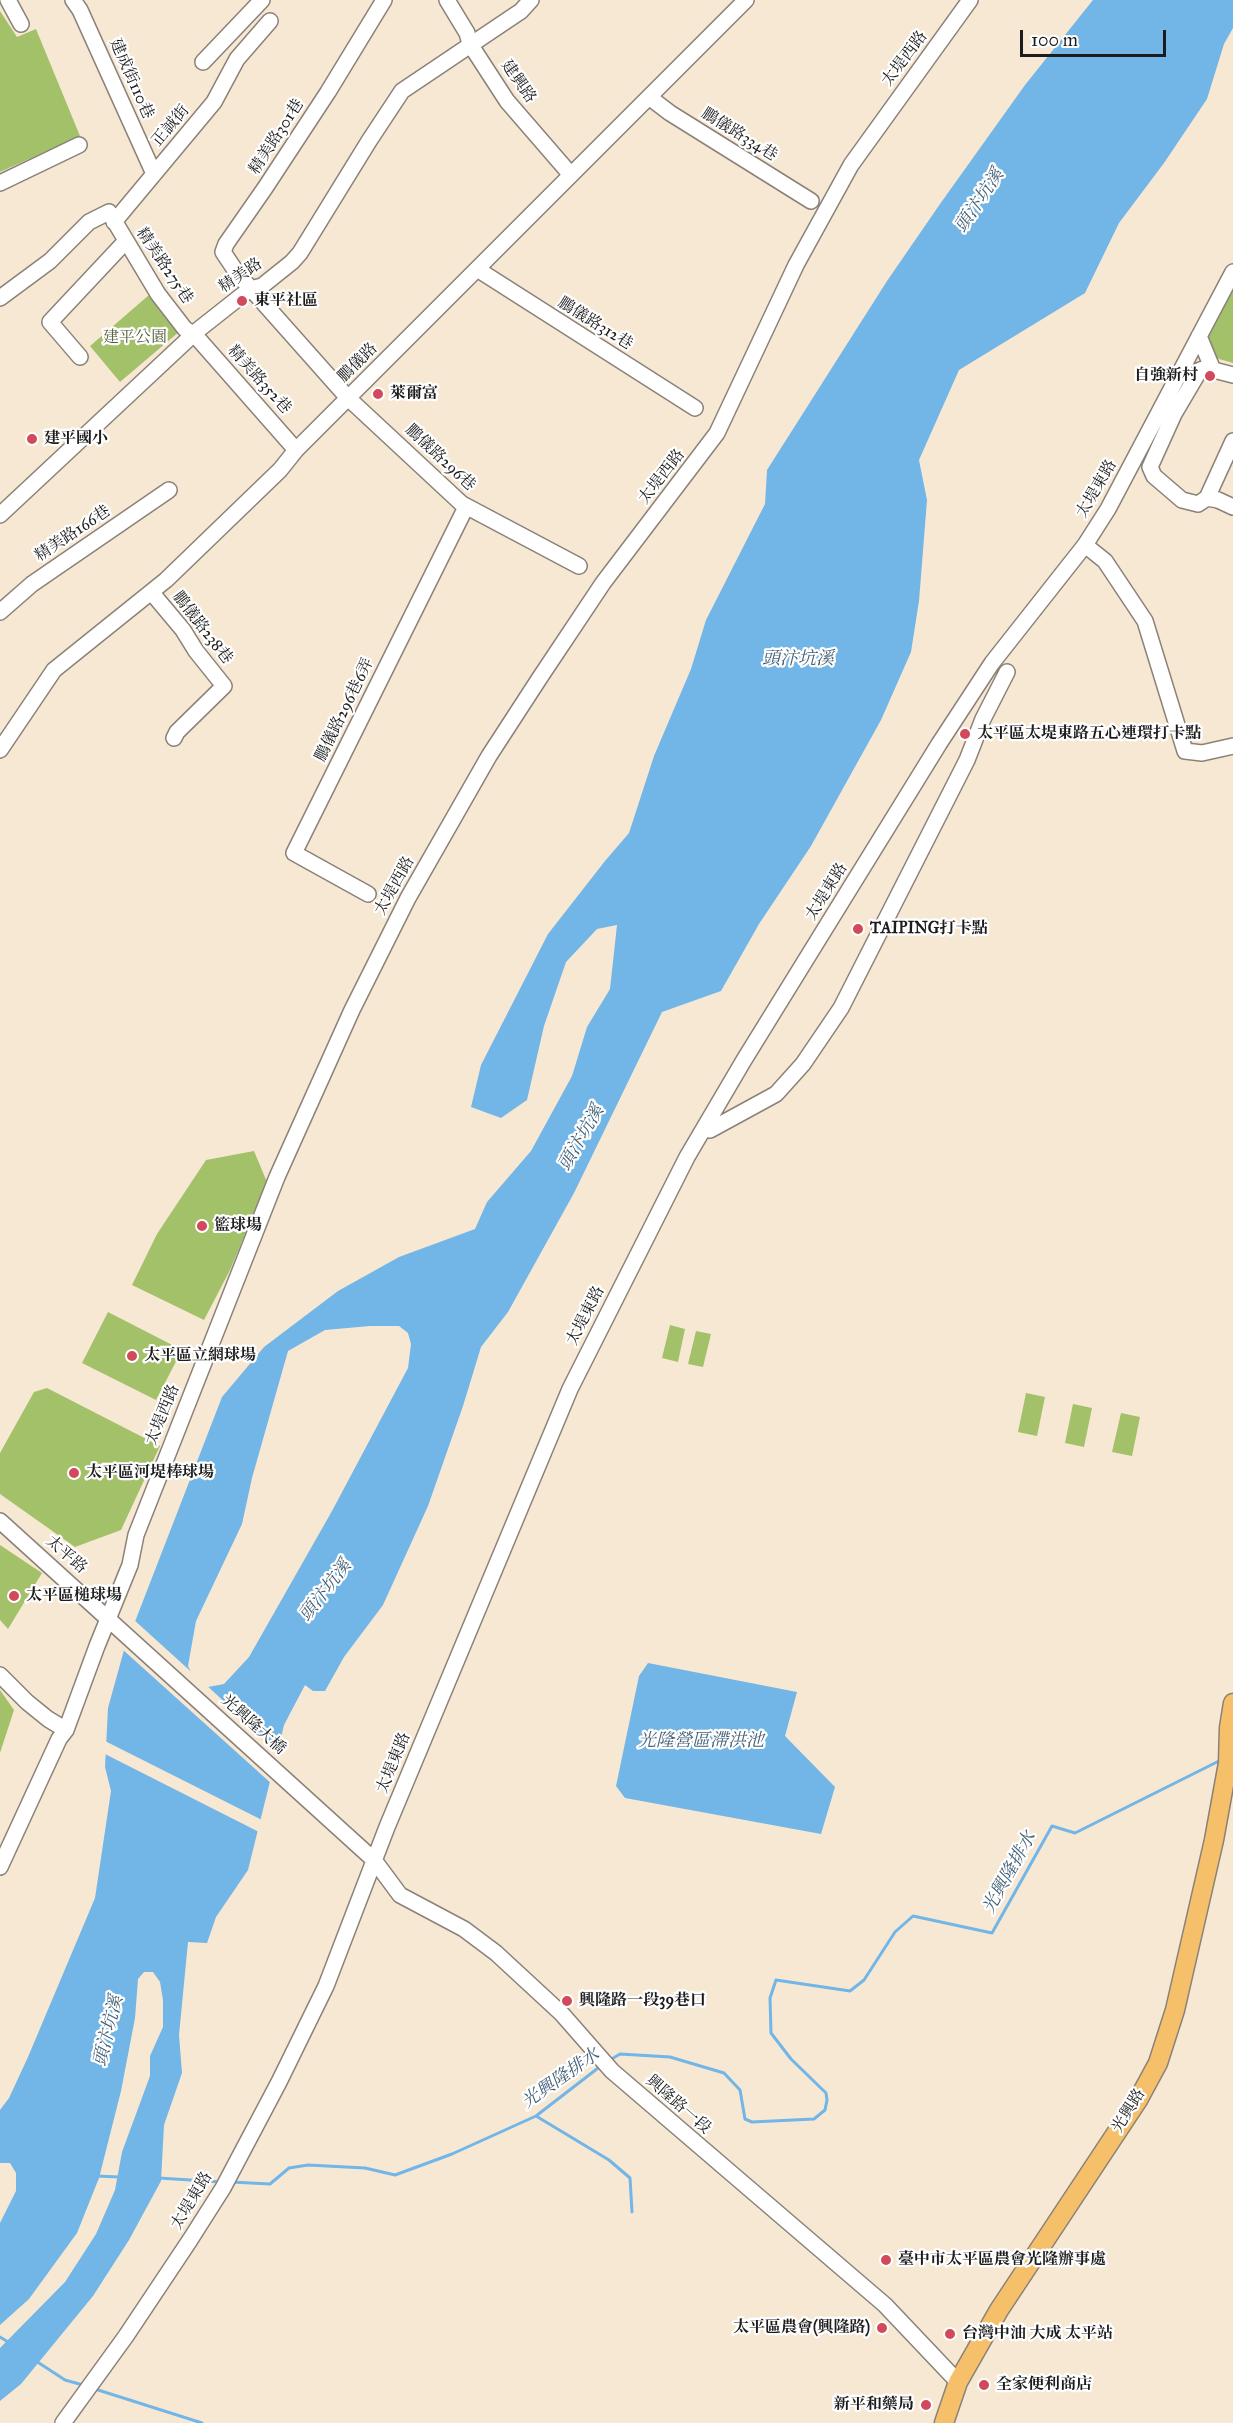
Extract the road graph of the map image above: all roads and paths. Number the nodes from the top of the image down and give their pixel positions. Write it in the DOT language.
graph roads {
  1 [pos="8,0"];
  2 [pos="73,0"];
  3 [pos="262,0"];
  4 [pos="384,0"];
  5 [pos="447,0"];
  6 [pos="746,0"];
  7 [pos="970,0"];
  8 [pos="526,5"];
  9 [pos="270,21"];
  10 [pos="21,24"];
  11 [pos="232,32"];
  12 [pos="470,44"];
  13 [pos="247,47"];
  14 [pos="203,62"];
  15 [pos="649,97"];
  16 [pos="79,145"];
  17 [pos="154,174"];
  18 [pos="571,175"];
  19 [pos="0,183"];
  20 [pos="811,201"];
  21 [pos="112,217"];
  22 [pos="125,242"];
  23 [pos="477,269"];
  24 [pos="1233,272"];
  25 [pos="250,289"];
  26 [pos="0,298"];
  27 [pos="194,334"];
  28 [pos="1201,340"];
  29 [pos="80,357"];
  30 [pos="1213,370"];
  31 [pos="1233,375"];
  32 [pos="348,398"];
  33 [pos="695,408"];
  34 [pos="1233,441"];
  35 [pos="296,450"];
  36 [pos="169,490"];
  37 [pos="1207,498"];
  38 [pos="466,507"];
  39 [pos="1233,507"];
  40 [pos="0,515"];
  41 [pos="1084,544"];
  42 [pos="579,566"];
  43 [pos="152,593"];
  44 [pos="0,612"];
  45 [pos="1007,672"];
  46 [pos="174,738"];
  47 [pos="1233,746"];
  48 [pos="0,750"];
  49 [pos="368,894"];
  50 [pos="710,1130"];
  51 [pos="0,1521"];
  52 [pos="108,1617"];
  53 [pos="0,1675"];
  54 [pos="1233,1702"];
  55 [pos="66,1730"];
  56 [pos="374,1860"];
  57 [pos="0,1867"];
  58 [pos="958,2382"];
  59 [pos="63,2423"];
  60 [pos="944,2423"];
  1 -- 10 [label="street"];
  2 -- 17 [label="street, 建成街110巷"];
  3 -- 11 [label="street"];
  4 -- 25 [label="street, 精美路301巷"];
  5 -- 12 [label="street, 建興路"];
  6 -- 15 [label="street, 鵬儀路"];
  7 -- 52 [label="street, 太堤西路"];
  8 -- 12 [label="street, 精美路"];
  9 -- 13 [label="street, 正誠街"];
  11 -- 13 [label="street"];
  11 -- 14 [label="street"];
  12 -- 18 [label="street, 建興路"];
  12 -- 25 [label="street, 精美路"];
  13 -- 17 [label="street, 正誠街"];
  15 -- 18 [label="street, 鵬儀路"];
  15 -- 20 [label="street, 鵬儀路334巷"];
  16 -- 19 [label="street"];
  17 -- 21 [label="street, 正誠街"];
  18 -- 23 [label="street, 鵬儀路"];
  21 -- 22 [label="street, 精美路275巷"];
  21 -- 26 [label="street"];
  22 -- 27 [label="street, 精美路275巷"];
  22 -- 29 [label="street"];
  23 -- 32 [label="street, 鵬儀路"];
  23 -- 33 [label="street, 鵬儀路312巷"];
  24 -- 28 [label="street, 太堤東路"];
  25 -- 27 [label="street, 精美路"];
  25 -- 32 [label="street, 鵬儀路296巷"];
  27 -- 35 [label="street, 精美路352巷"];
  27 -- 40 [label="street, 精美路"];
  28 -- 30 [label="street"];
  28 -- 41 [label="street, 太堤東路"];
  30 -- 31 [label="street"];
  30 -- 37 [label="street"];
  32 -- 35 [label="street, 鵬儀路"];
  32 -- 38 [label="street, 鵬儀路296巷"];
  34 -- 37 [label="street"];
  35 -- 43 [label="street, 鵬儀路"];
  36 -- 44 [label="street, 精美路166巷"];
  37 -- 39 [label="street"];
  38 -- 42 [label="street, 鵬儀路296巷"];
  38 -- 49 [label="street, 鵬儀路296巷6弄"];
  41 -- 47 [label="street"];
  41 -- 56 [label="street, 太堤東路"];
  43 -- 46 [label="street, 鵬儀路238巷"];
  43 -- 48 [label="street, 鵬儀路"];
  45 -- 50 [label="street"];
  51 -- 52 [label="street, 太平路"];
  52 -- 55 [label="street, 太堤西路"];
  52 -- 56 [label="street, 光興隆大橋"];
  53 -- 55 [label="street"];
  54 -- 58 [label="main road, 光興路"];
  55 -- 57 [label="street, 太堤西路"];
  56 -- 58 [label="street, 興隆路一段"];
  56 -- 59 [label="street, 太堤東路"];
  58 -- 60 [label="main road, 光興路"];
}
